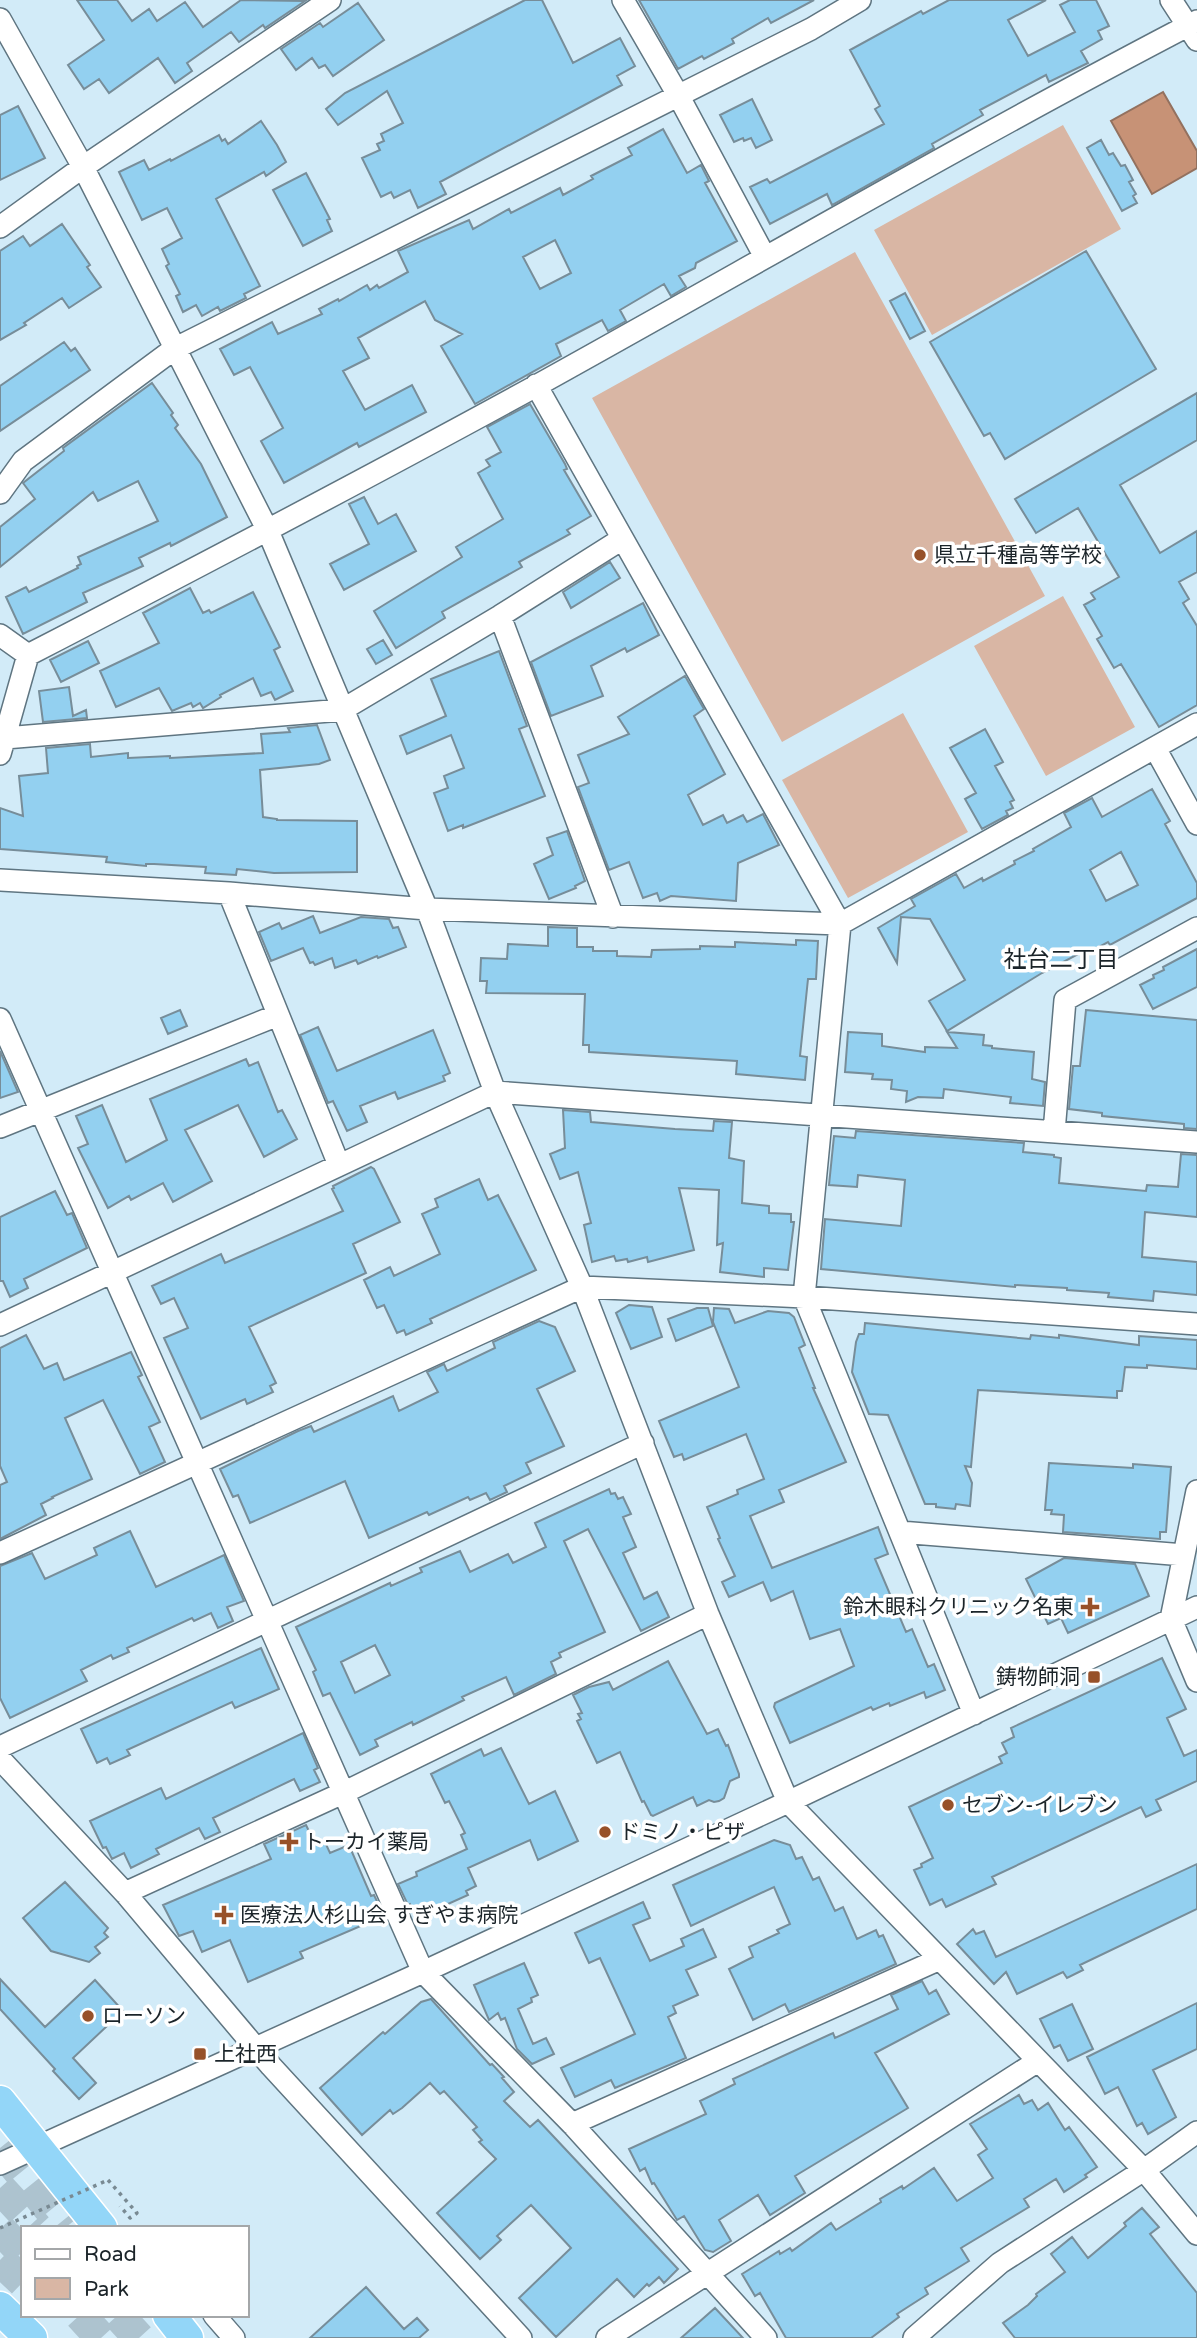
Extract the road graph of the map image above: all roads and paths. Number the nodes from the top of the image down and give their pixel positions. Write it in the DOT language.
graph roads {
  1 [pos="330,0"];
  2 [pos="623,0"];
  3 [pos="860,0"];
  4 [pos="1171,0"];
  5 [pos="0,19"];
  6 [pos="1194,29"];
  7 [pos="678,95"];
  8 [pos="83,167"];
  9 [pos="0,227"];
  10 [pos="765,257"];
  11 [pos="174,349"];
  12 [pos="536,386"];
  13 [pos="0,494"];
  14 [pos="268,531"];
  15 [pos="622,539"];
  16 [pos="500,616"];
  17 [pos="0,635"];
  18 [pos="29,655"];
  19 [pos="342,710"];
  20 [pos="1197,724"];
  21 [pos="2,746"];
  22 [pos="1155,748"];
  23 [pos="1197,824"];
  24 [pos="0,880"];
  25 [pos="229,893"];
  26 [pos="427,909"];
  27 [pos="613,917"];
  28 [pos="840,924"];
  29 [pos="1197,928"];
  30 [pos="278,1015"];
  31 [pos="0,1019"];
  32 [pos="495,1091"];
  33 [pos="41,1110"];
  34 [pos="822,1115"];
  35 [pos="0,1127"];
  36 [pos="1054,1132"];
  37 [pos="1197,1142"];
  38 [pos="339,1165"];
  39 [pos="113,1270"];
  40 [pos="582,1287"];
  41 [pos="804,1297"];
  42 [pos="1197,1324"];
  43 [pos="0,1325"];
  44 [pos="643,1443"];
  45 [pos="197,1463"];
  46 [pos="1197,1491"];
  47 [pos="900,1532"];
  48 [pos="0,1553"];
  49 [pos="1184,1555"];
  50 [pos="1197,1607"];
  51 [pos="708,1614"];
  52 [pos="1171,1619"];
  53 [pos="268,1621"];
  54 [pos="1197,1681"];
  55 [pos="974,1714"];
  56 [pos="0,1747"];
  57 [pos="0,1759"];
  58 [pos="345,1792"];
  59 [pos="788,1802"];
  60 [pos="125,1893"];
  61 [pos="940,1959"];
  62 [pos="423,1972"];
  63 [pos="256,2047"];
  64 [pos="1038,2061"];
  65 [pos="0,2102"];
  66 [pos="572,2124"];
  67 [pos="1197,2132"];
  68 [pos="37,2147"];
  69 [pos="0,2164"];
  70 [pos="1144,2170"];
  71 [pos="98,2180"];
  72 [pos="106,2190"];
  73 [pos="114,2199"];
  74 [pos="99,2226"];
  75 [pos="0,2228"];
  76 [pos="1197,2234"];
  77 [pos="709,2274"];
  78 [pos="0,2308"];
  79 [pos="171,2317"];
  80 [pos="216,2317"];
  81 [pos="31,2338"];
  82 [pos="187,2338"];
  83 [pos="234,2338"];
  84 [pos="521,2338"];
  85 [pos="607,2338"];
  86 [pos="766,2338"];
  87 [pos="914,2338"];
  1 -- 8 [label="street"];
  2 -- 7 [label="street"];
  3 -- 7 [label="street"];
  4 -- 6 [label="street"];
  5 -- 8 [label="street"];
  6 -- 10 [label="street"];
  7 -- 10 [label="street"];
  7 -- 11 [label="street"];
  8 -- 9 [label="street"];
  8 -- 11 [label="street"];
  10 -- 12 [label="street"];
  11 -- 13 [label="street"];
  11 -- 14 [label="street"];
  12 -- 14 [label="street"];
  12 -- 15 [label="street"];
  14 -- 18 [label="street"];
  14 -- 19 [label="street"];
  15 -- 16 [label="street"];
  15 -- 28 [label="street"];
  16 -- 19 [label="street"];
  16 -- 27 [label="street"];
  17 -- 18 [label="street"];
  18 -- 21 [label="street"];
  19 -- 21 [label="street"];
  19 -- 26 [label="street"];
  20 -- 22 [label="street"];
  22 -- 23 [label="street"];
  22 -- 28 [label="street"];
  24 -- 25 [label="street"];
  25 -- 26 [label="street"];
  25 -- 30 [label="street"];
  26 -- 27 [label="street"];
  26 -- 32 [label="street"];
  27 -- 28 [label="street"];
  28 -- 34 [label="street"];
  29 -- 36 [label="street"];
  30 -- 33 [label="street"];
  30 -- 38 [label="street"];
  31 -- 33 [label="street"];
  32 -- 34 [label="street"];
  32 -- 38 [label="street"];
  32 -- 40 [label="street"];
  33 -- 35 [label="street"];
  33 -- 39 [label="street"];
  34 -- 36 [label="street"];
  34 -- 41 [label="street"];
  36 -- 37 [label="street"];
  38 -- 39 [label="street"];
  39 -- 43 [label="street"];
  39 -- 45 [label="street"];
  40 -- 41 [label="street"];
  40 -- 44 [label="street"];
  40 -- 45 [label="street"];
  41 -- 42 [label="street"];
  41 -- 47 [label="street"];
  44 -- 51 [label="street"];
  44 -- 53 [label="street"];
  45 -- 48 [label="street"];
  45 -- 53 [label="street"];
  46 -- 49 [label="street"];
  47 -- 49 [label="street"];
  47 -- 55 [label="street"];
  49 -- 52 [label="street"];
  50 -- 52 [label="street"];
  51 -- 58 [label="street"];
  51 -- 59 [label="street"];
  52 -- 54 [label="street"];
  52 -- 55 [label="street"];
  53 -- 56 [label="street"];
  53 -- 58 [label="street"];
  55 -- 59 [label="street"];
  57 -- 60 [label="street"];
  58 -- 60 [label="street"];
  58 -- 62 [label="street"];
  59 -- 61 [label="street"];
  59 -- 62 [label="street"];
  60 -- 63 [label="street"];
  61 -- 64 [label="street"];
  61 -- 66 [label="street"];
  62 -- 63 [label="street"];
  62 -- 66 [label="street"];
  63 -- 68 [label="street"];
  63 -- 84 [label="street"];
  64 -- 70 [label="street"];
  64 -- 77 [label="street"];
  65 -- 68 [label="highway"];
  66 -- 77 [label="street"];
  67 -- 70 [label="street"];
  68 -- 69 [label="street"];
  68 -- 74 [label="highway"];
  70 -- 76 [label="street"];
  70 -- 87 [label="street"];
  71 -- 72 [label="path"];
  73 -- 75 [label="path, bridge"];
  77 -- 85 [label="street"];
  77 -- 86 [label="street"];
  78 -- 81 [label="highway"];
  79 -- 82 [label="highway"];
  80 -- 83 [label="street"];
}
